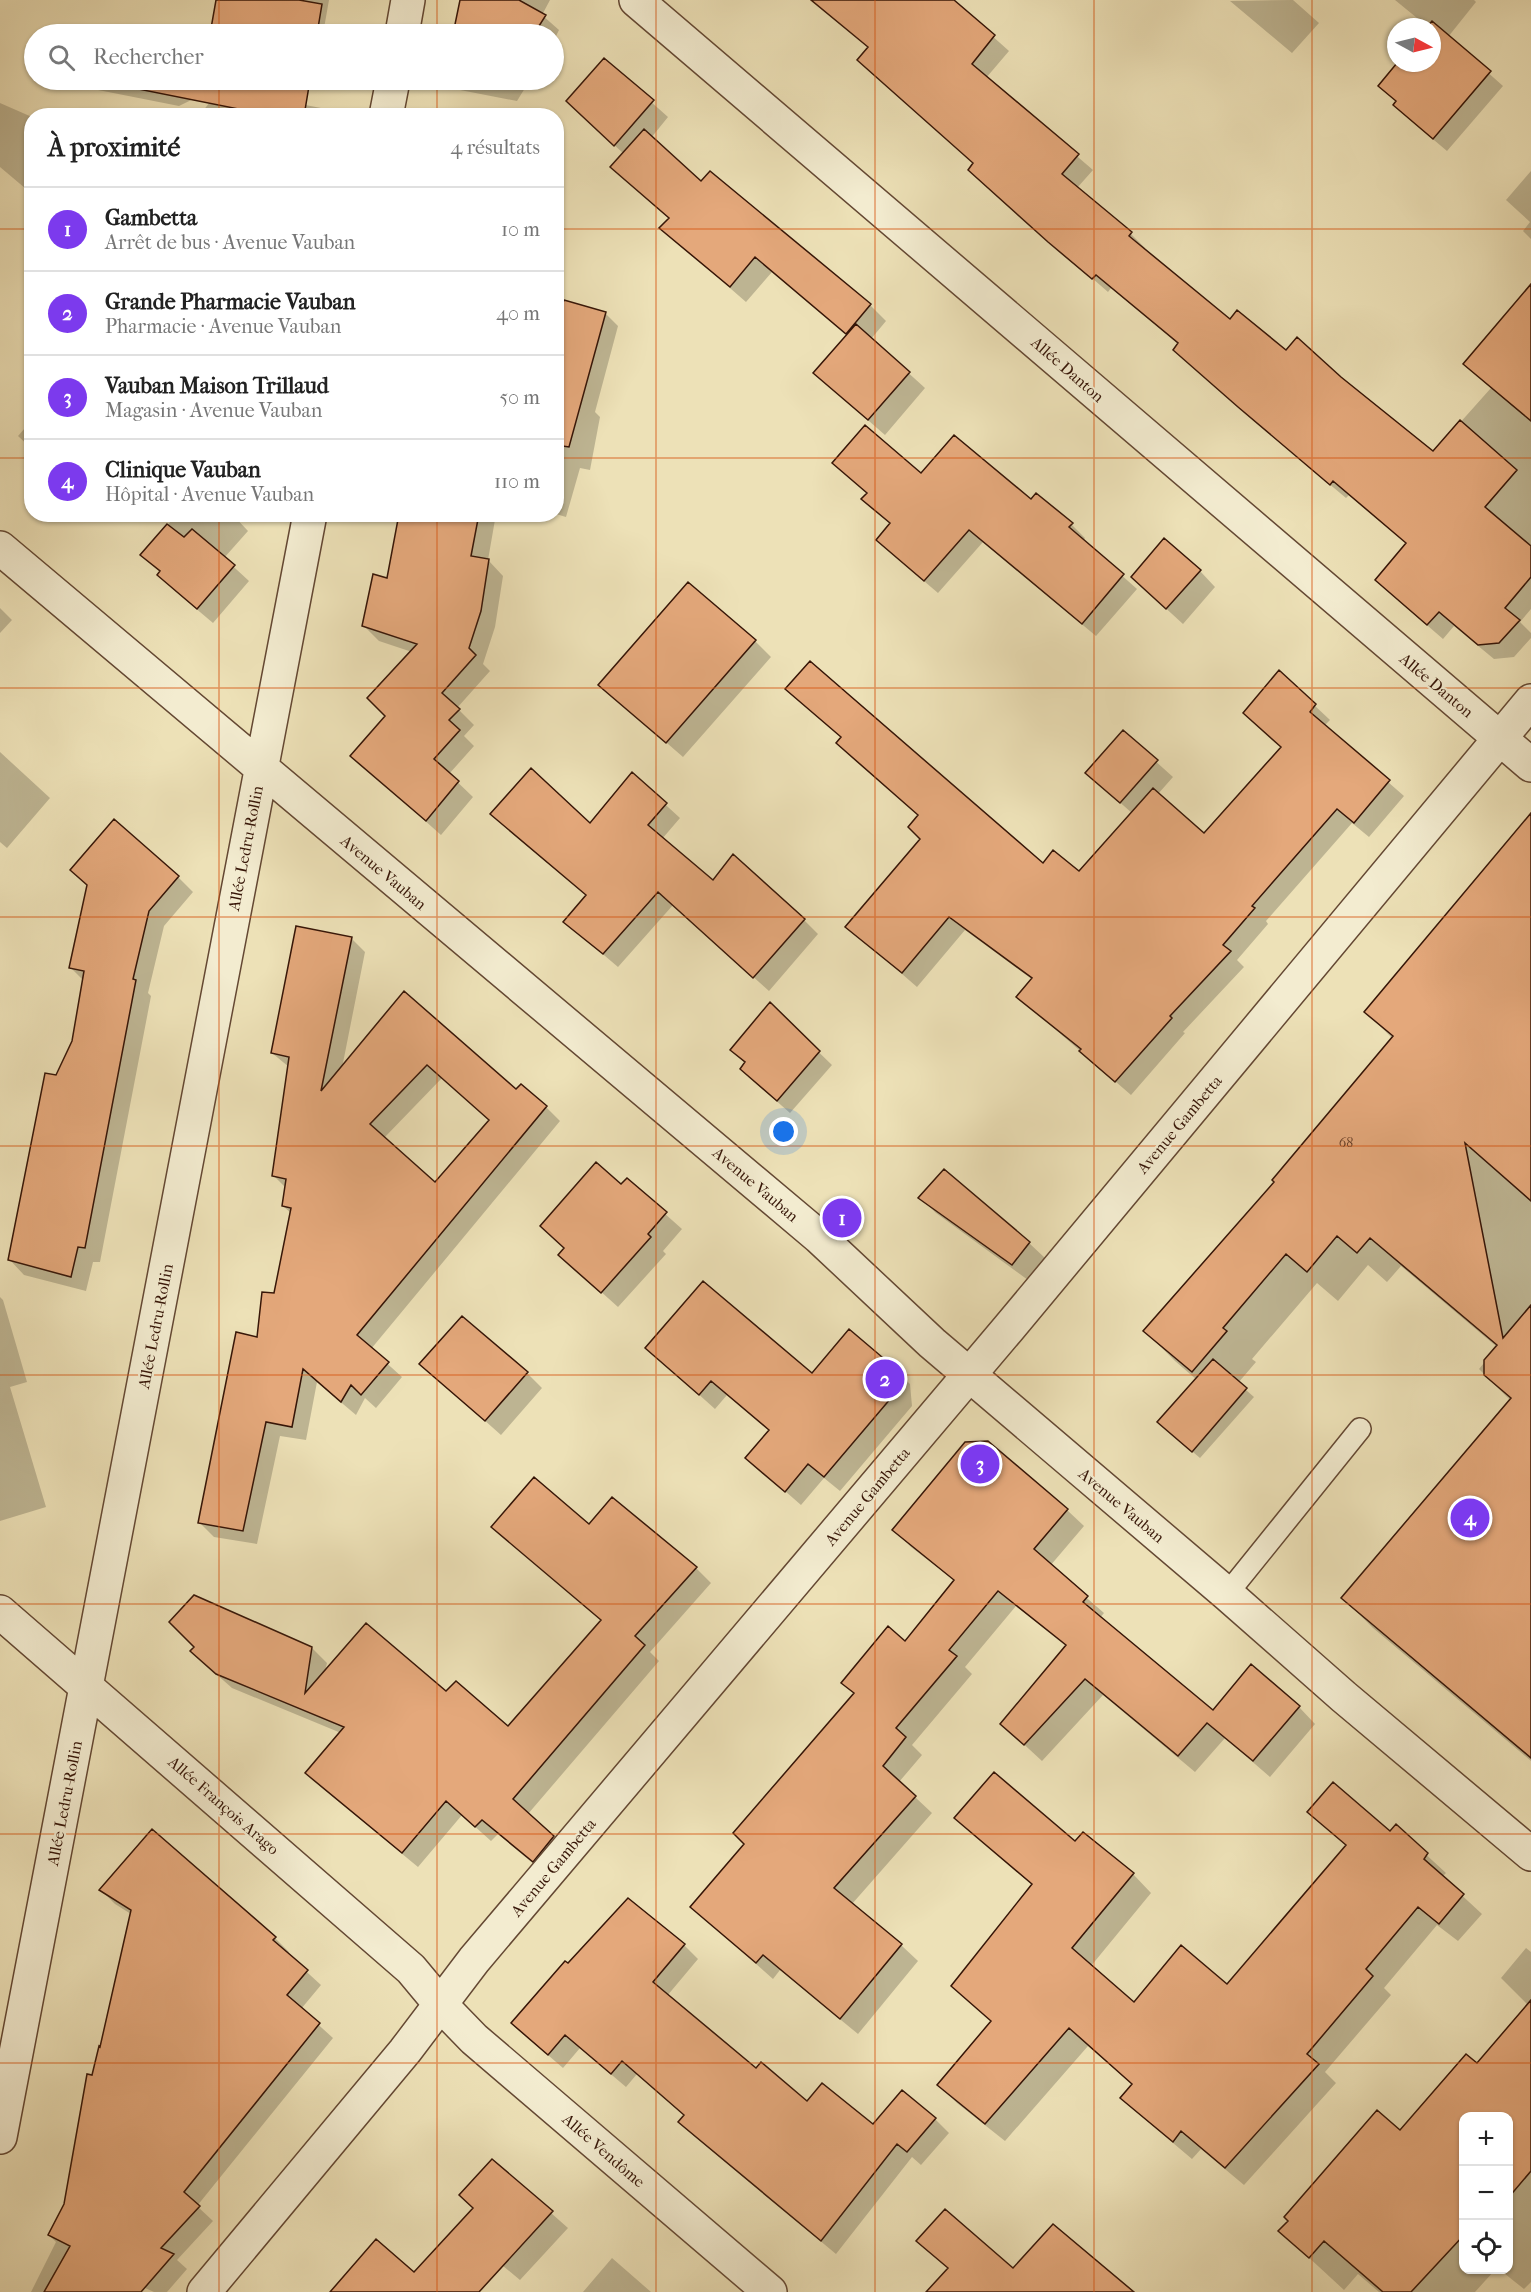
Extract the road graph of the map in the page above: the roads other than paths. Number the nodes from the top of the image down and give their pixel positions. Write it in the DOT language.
graph roads {
  1 [pos="408,0"];
  2 [pos="636,0"];
  3 [pos="404,24"];
  4 [pos="391,90"];
  5 [pos="388,108"];
  6 [pos="308,522"];
  7 [pos="0,549"];
  8 [pos="1531,701"];
  9 [pos="1500,738"];
  10 [pos="1531,765"];
  11 [pos="261,769"];
  12 [pos="969,1375"];
  13 [pos="1360,1429"];
  14 [pos="1227,1594"];
  15 [pos="0,1612"];
  16 [pos="87,1686"];
  17 [pos="1531,1854"];
  18 [pos="441,2005"];
  19 [pos="0,2137"];
  20 [pos="204,2292"];
  21 [pos="770,2292"];
  1 -- 3 [label="street"];
  2 -- 9 [label="street, Allée Danton"];
  4 -- 5 [label="street"];
  6 -- 11 [label="street, Allée Ledru-Rollin"];
  7 -- 11 [label="street, Avenue Vauban"];
  8 -- 9 [label="street, Avenue Gambetta"];
  9 -- 10 [label="street, Allée Danton"];
  9 -- 12 [label="street, Avenue Gambetta"];
  11 -- 12 [label="street, Avenue Vauban"];
  11 -- 16 [label="street, Allée Ledru-Rollin"];
  12 -- 14 [label="street, Avenue Vauban"];
  12 -- 18 [label="street, Avenue Gambetta"];
  13 -- 14 [label="lane"];
  14 -- 17 [label="street, Avenue Vauban"];
  15 -- 16 [label="street, Allée François Arago"];
  16 -- 18 [label="street, Allée François Arago"];
  16 -- 19 [label="street, Allée Ledru-Rollin"];
  18 -- 20 [label="street, Avenue Gambetta"];
  18 -- 21 [label="street, Allée Vendôme"];
}
